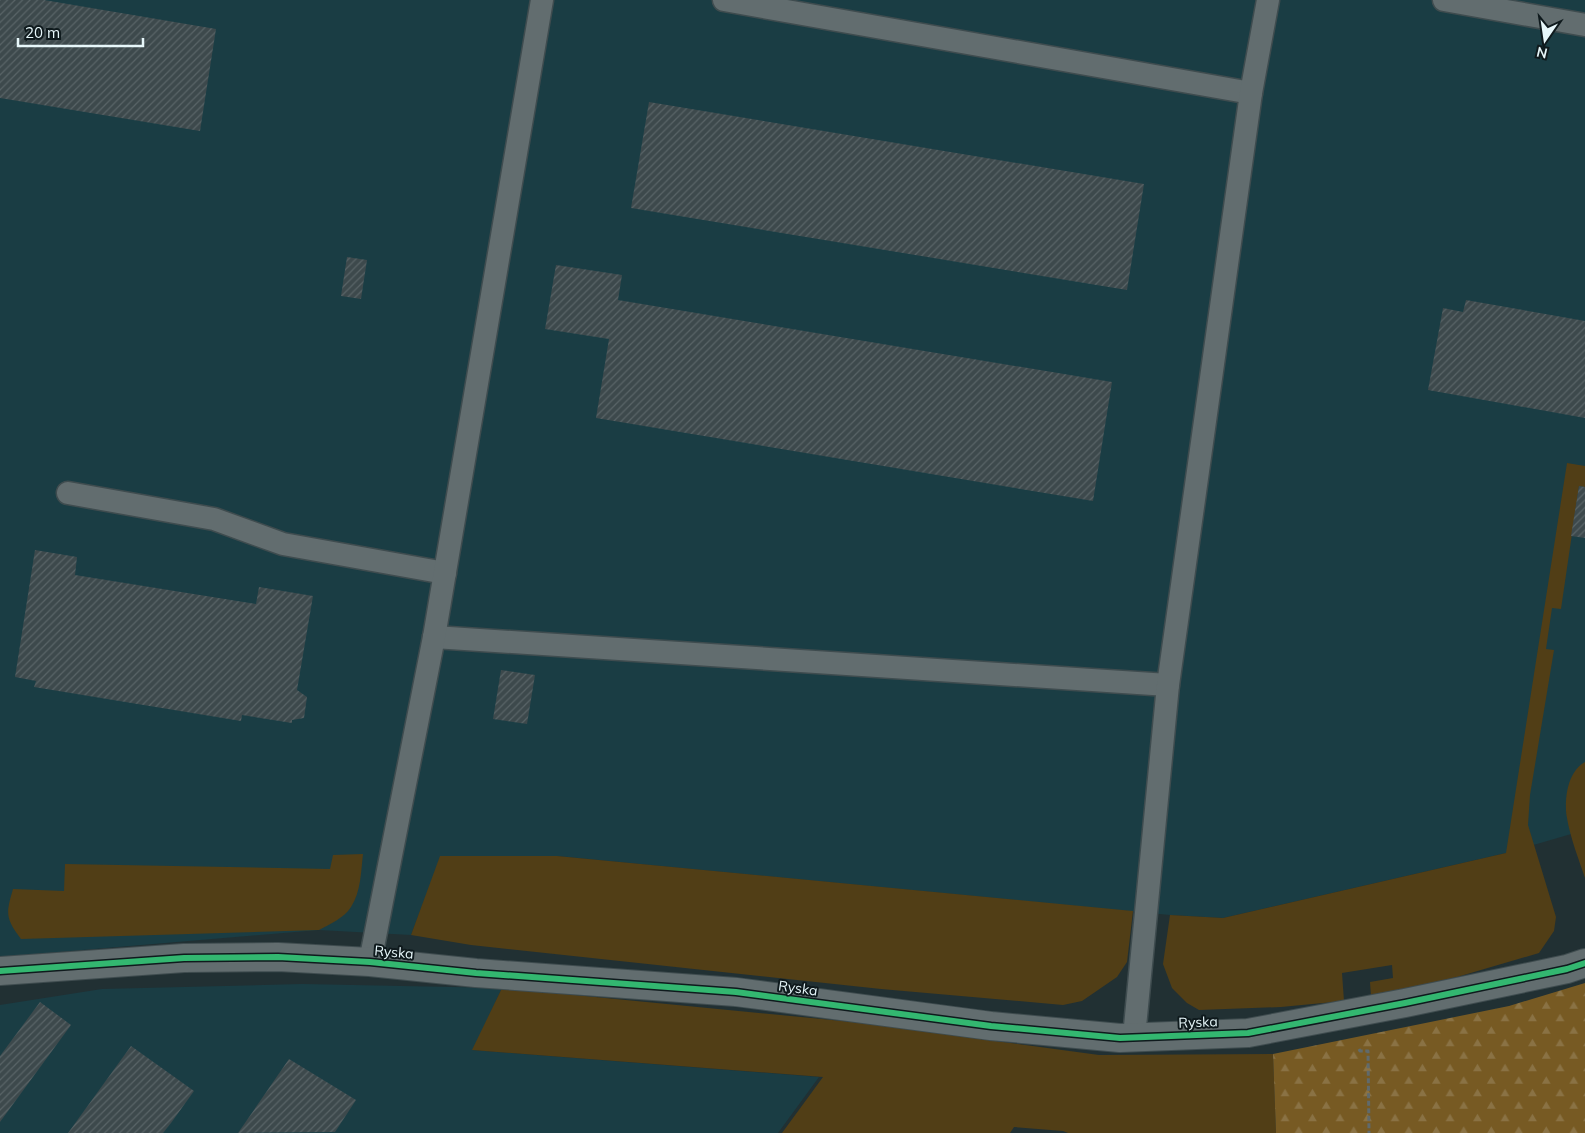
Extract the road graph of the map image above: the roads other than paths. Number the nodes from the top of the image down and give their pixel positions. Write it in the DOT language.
graph roads {
  1 [pos="542,0"];
  2 [pos="724,0"];
  3 [pos="1268,0"];
  4 [pos="1444,0"];
  5 [pos="1585,25"];
  6 [pos="1251,93"];
  7 [pos="68,493"];
  8 [pos="445,573"];
  9 [pos="434,637"];
  10 [pos="1168,685"];
  11 [pos="370,962"];
  12 [pos="1585,963"];
  13 [pos="0,971"];
  14 [pos="1134,1037"];
  1 -- 8 [label="lane"];
  2 -- 6 [label="lane"];
  3 -- 6 [label="lane"];
  4 -- 5 [label="lane"];
  6 -- 10 [label="lane"];
  7 -- 8 [label="lane"];
  8 -- 9 [label="lane"];
  9 -- 10 [label="lane"];
  9 -- 11 [label="lane"];
  10 -- 14 [label="lane"];
  11 -- 13 [label="street, Ryska"];
  11 -- 14 [label="street, Ryska"];
  12 -- 14 [label="street, Ryska"];
}
